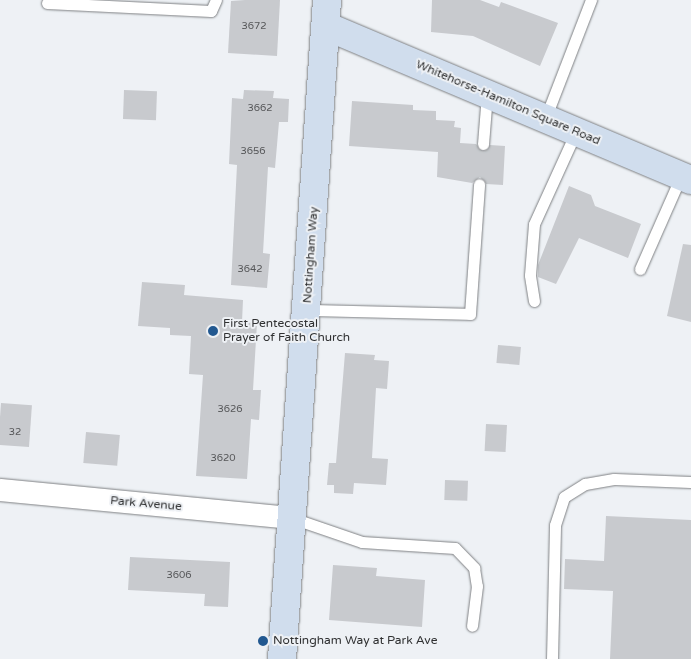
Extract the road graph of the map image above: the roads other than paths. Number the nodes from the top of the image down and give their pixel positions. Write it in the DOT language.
graph roads {
  1 [pos="216,0"];
  2 [pos="591,0"];
  3 [pos="47,3"];
  4 [pos="327,13"];
  5 [pos="487,94"];
  6 [pos="545,118"];
  7 [pos="576,132"];
  8 [pos="483,144"];
  9 [pos="686,178"];
  10 [pos="480,184"];
  11 [pos="640,269"];
  12 [pos="534,302"];
  13 [pos="307,310"];
  14 [pos="691,482"];
  15 [pos="0,490"];
  16 [pos="292,518"];
  17 [pos="472,626"];
  18 [pos="282,659"];
  19 [pos="552,659"];
  1 -- 3 [label="lane"];
  2 -- 6 [label="lane"];
  4 -- 5 [label="street, Whitehorse-Hamilton Square Road"];
  4 -- 13 [label="street, Nottingham Way"];
  5 -- 6 [label="street, Whitehorse-Hamilton Square Road"];
  5 -- 8 [label="lane"];
  6 -- 7 [label="street, Whitehorse-Hamilton Square Road"];
  7 -- 9 [label="street, Whitehorse-Hamilton Square Road"];
  7 -- 12 [label="lane"];
  9 -- 11 [label="lane"];
  10 -- 13 [label="lane"];
  13 -- 16 [label="street, Nottingham Way"];
  14 -- 19 [label="lane"];
  15 -- 16 [label="street, Park Avenue"];
  16 -- 17 [label="lane"];
  16 -- 18 [label="street, Nottingham Way"];
}
